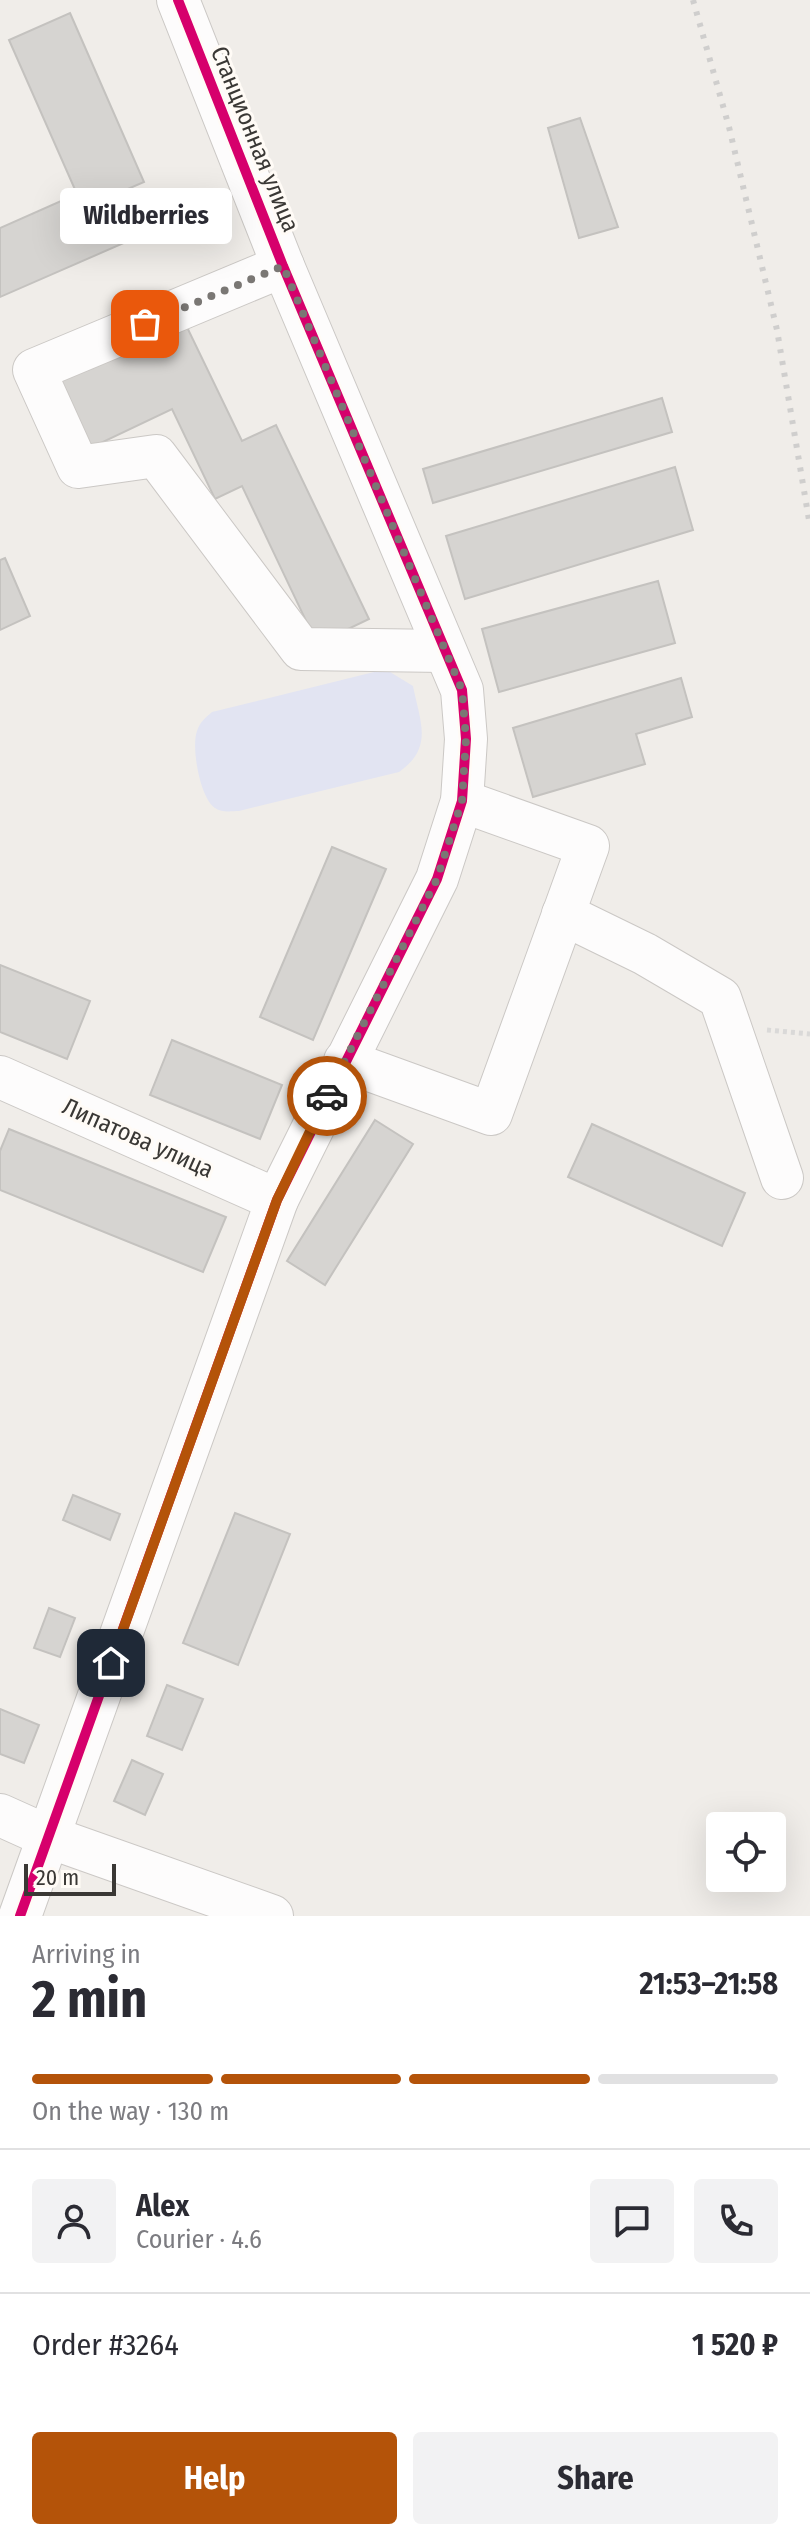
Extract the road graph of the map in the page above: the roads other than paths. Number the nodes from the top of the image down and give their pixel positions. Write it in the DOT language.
graph roads {
  1 [pos="178,0"];
  2 [pos="283,266"];
  3 [pos="444,651"];
  4 [pos="462,801"];
  5 [pos="563,914"];
  6 [pos="345,1061"];
  7 [pos="0,1077"];
  8 [pos="782,1178"];
  9 [pos="277,1200"];
  10 [pos="0,1815"];
  11 [pos="49,1837"];
  12 [pos="20,1916"];
  13 [pos="272,1916"];
  1 -- 2 [label="street, Станционная улица"];
  2 -- 3 [label="street, Станционная улица"];
  2 -- 3 [label="street"];
  3 -- 4 [label="street, Станционная улица"];
  4 -- 5 [label="street"];
  4 -- 6 [label="street, Станционная улица"];
  5 -- 6 [label="street"];
  5 -- 8 [label="street"];
  6 -- 9 [label="street, Станционная улица"];
  7 -- 9 [label="street, Липатова улица"];
  9 -- 11 [label="street, Станционная улица"];
  10 -- 11 [label="street"];
  11 -- 12 [label="street, Станционная улица"];
  11 -- 13 [label="street"];
}
